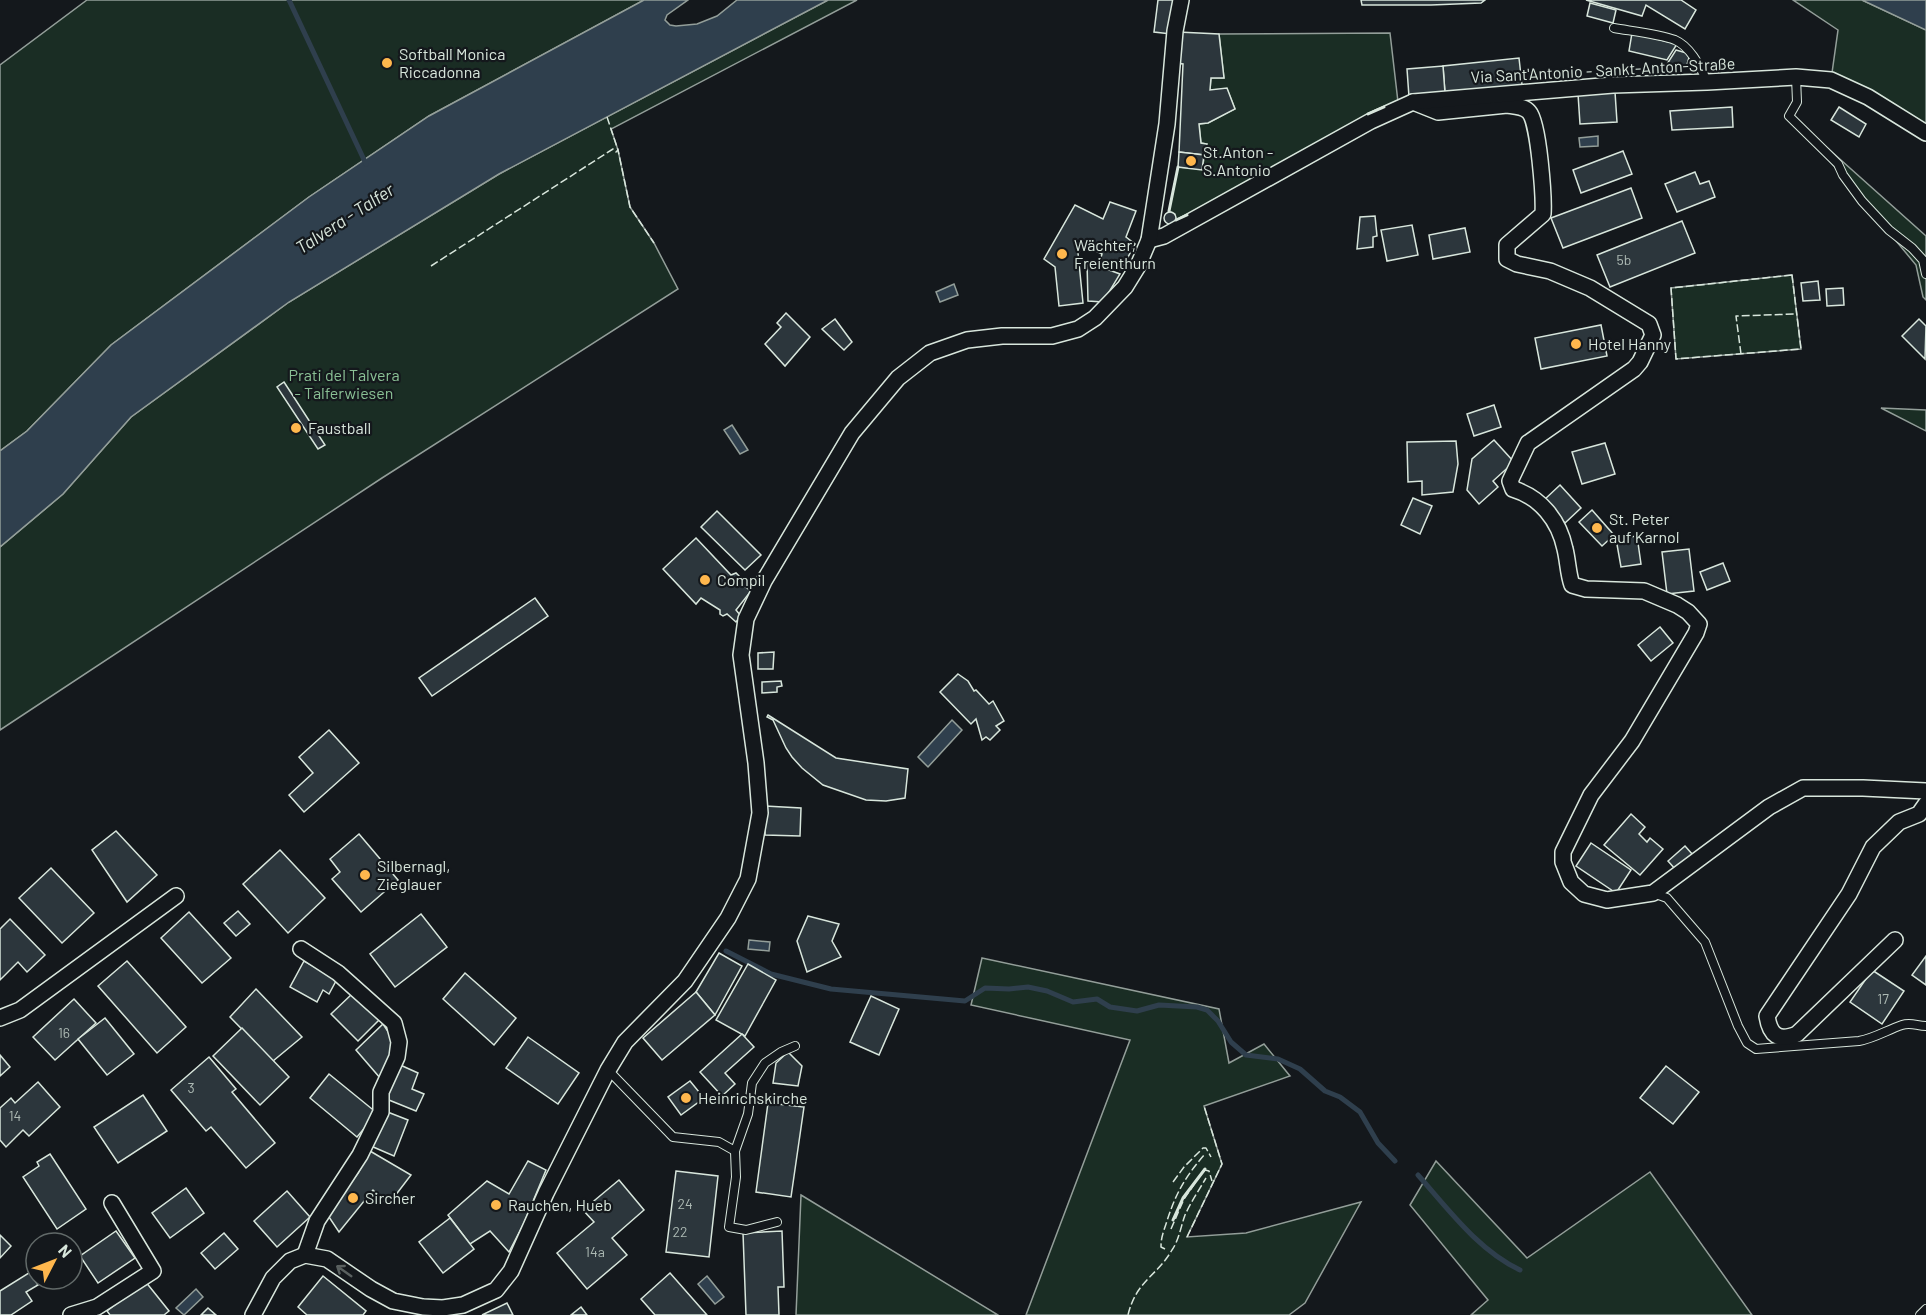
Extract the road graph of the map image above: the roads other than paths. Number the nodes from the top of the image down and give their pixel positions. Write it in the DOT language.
graph roads {
  1 [pos="1180,0"];
  2 [pos="1614,28"];
  3 [pos="1796,77"];
  4 [pos="1707,82"];
  5 [pos="1413,102"];
  6 [pos="1926,133"];
  7 [pos="1149,240"];
  8 [pos="1926,274"];
  9 [pos="1926,791"];
  10 [pos="1926,804"];
  11 [pos="1653,893"];
  12 [pos="176,896"];
  13 [pos="1895,940"];
  14 [pos="301,949"];
  15 [pos="0,1018"];
  16 [pos="1926,1026"];
  17 [pos="1789,1042"];
  18 [pos="795,1046"];
  19 [pos="608,1070"];
  20 [pos="735,1151"];
  21 [pos="112,1203"];
  22 [pos="777,1222"];
  23 [pos="305,1255"];
  24 [pos="396,1308"];
  25 [pos="1926,1309"];
  26 [pos="437,1312"];
  27 [pos="71,1315"];
  28 [pos="253,1315"];
  29 [pos="1920,1315"];
  1 -- 7 [label="street"];
  2 -- 4 [label="lane"];
  3 -- 4 [label="street, Via Sant'Antonio - Sankt-Anton-Straße"];
  3 -- 6 [label="street, Via Sant'Antonio - Sankt-Anton-Straße"];
  3 -- 8 [label="lane"];
  4 -- 5 [label="street, Via Sant'Antonio - Sankt-Anton-Straße"];
  5 -- 7 [label="street, Via Sant'Antonio - Sankt-Anton-Straße"];
  5 -- 11 [label="street"];
  7 -- 19 [label="street"];
  9 -- 11 [label="street"];
  10 -- 17 [label="street"];
  11 -- 17 [label="lane"];
  12 -- 15 [label="street"];
  13 -- 17 [label="street"];
  14 -- 23 [label="street"];
  16 -- 17 [label="lane"];
  18 -- 20 [label="lane"];
  19 -- 20 [label="lane"];
  19 -- 26 [label="street"];
  20 -- 22 [label="lane"];
  21 -- 27 [label="street"];
  24 -- 23 [label="street, one-way"];
  23 -- 28 [label="street"];
  24 -- 26 [label="street"];
  25 -- 29 [label="lane"];
}
